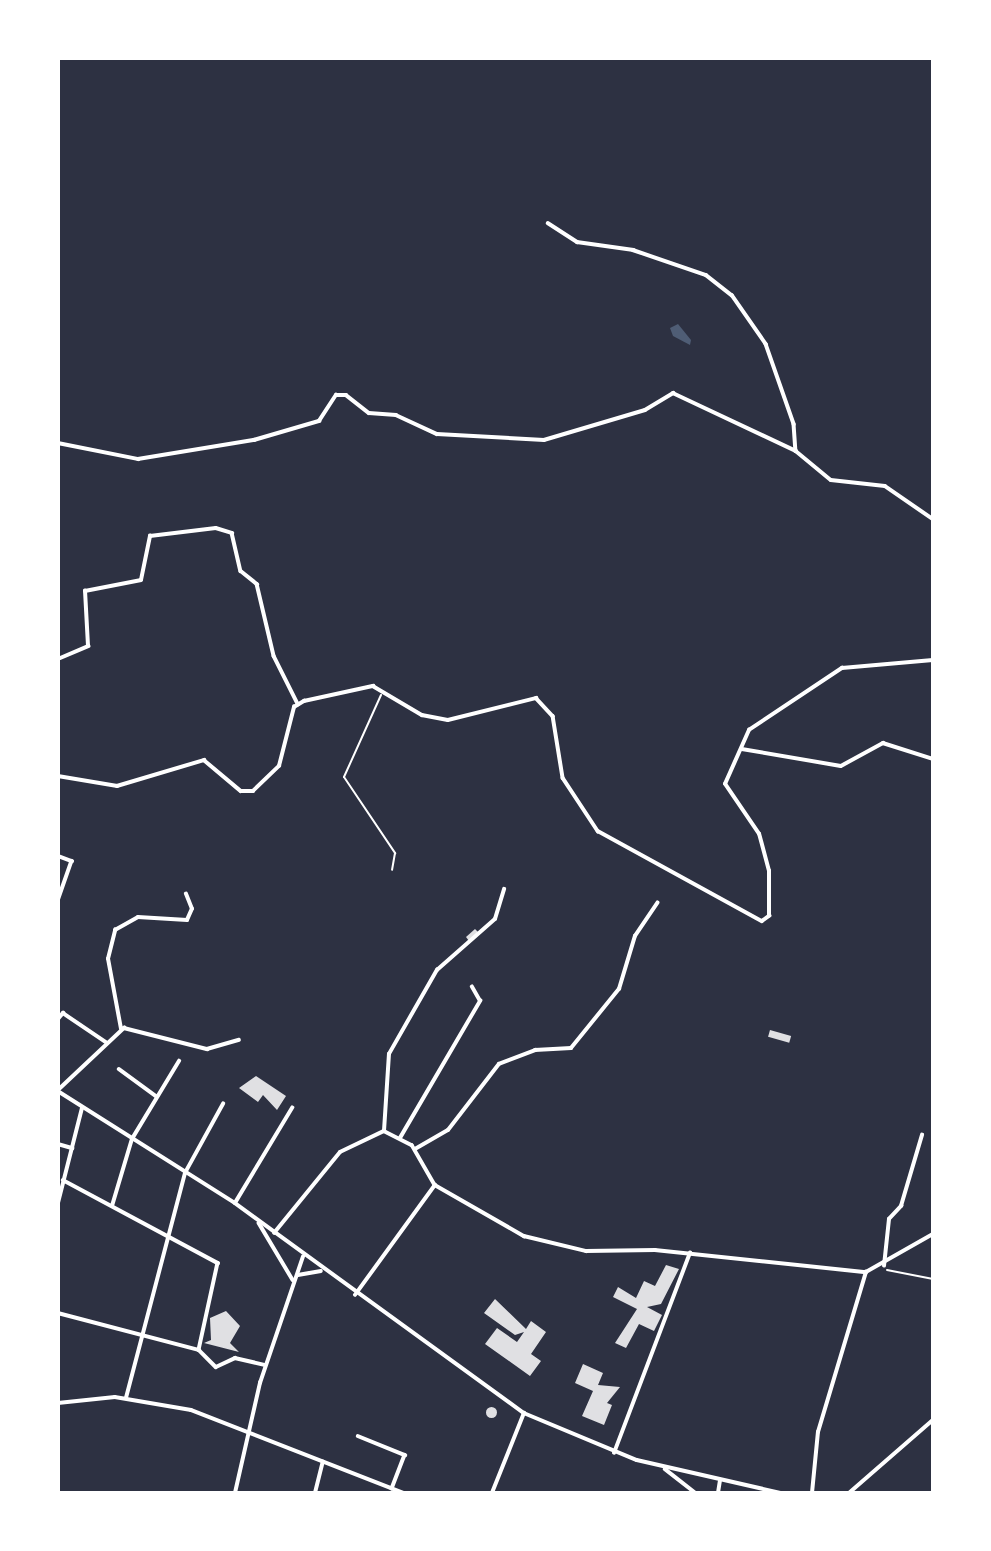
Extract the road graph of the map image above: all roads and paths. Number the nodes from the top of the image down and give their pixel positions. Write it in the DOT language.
graph roads {
  1 [pos="548,223"];
  2 [pos="58,443"];
  3 [pos="796,452"];
  4 [pos="933,519"];
  5 [pos="58,659"];
  6 [pos="933,660"];
  7 [pos="388,690"];
  8 [pos="298,704"];
  9 [pos="741,749"];
  10 [pos="933,759"];
  11 [pos="58,776"];
  12 [pos="58,856"];
  13 [pos="392,870"];
  14 [pos="504,889"];
  15 [pos="186,894"];
  16 [pos="58,901"];
  17 [pos="657,903"];
  18 [pos="472,988"];
  19 [pos="58,1019"];
  20 [pos="121,1030"];
  21 [pos="239,1040"];
  22 [pos="107,1043"];
  23 [pos="179,1061"];
  24 [pos="119,1069"];
  25 [pos="58,1091"];
  26 [pos="156,1096"];
  27 [pos="223,1104"];
  28 [pos="82,1108"];
  29 [pos="292,1108"];
  30 [pos="384,1131"];
  31 [pos="922,1135"];
  32 [pos="400,1138"];
  33 [pos="132,1139"];
  34 [pos="58,1144"];
  35 [pos="72,1148"];
  36 [pos="415,1149"];
  37 [pos="186,1173"];
  38 [pos="63,1180"];
  39 [pos="435,1185"];
  40 [pos="58,1203"];
  41 [pos="235,1203"];
  42 [pos="113,1206"];
  43 [pos="256,1219"];
  44 [pos="274,1233"];
  45 [pos="933,1234"];
  46 [pos="169,1236"];
  47 [pos="690,1254"];
  48 [pos="303,1256"];
  49 [pos="884,1266"];
  50 [pos="878,1269"];
  51 [pos="322,1272"];
  52 [pos="866,1272"];
  53 [pos="296,1275"];
  54 [pos="933,1279"];
  55 [pos="294,1282"];
  56 [pos="355,1295"];
  57 [pos="58,1313"];
  58 [pos="143,1335"];
  59 [pos="199,1350"];
  60 [pos="265,1366"];
  61 [pos="126,1398"];
  62 [pos="58,1403"];
  63 [pos="524,1413"];
  64 [pos="933,1420"];
  65 [pos="247,1433"];
  66 [pos="358,1436"];
  67 [pos="614,1453"];
  68 [pos="323,1462"];
  69 [pos="664,1468"];
  70 [pos="720,1480"];
  71 [pos="390,1490"];
  72 [pos="235,1493"];
  73 [pos="315,1493"];
  74 [pos="404,1493"];
  75 [pos="492,1493"];
  76 [pos="696,1493"];
  77 [pos="718,1493"];
  78 [pos="781,1493"];
  79 [pos="812,1493"];
  80 [pos="849,1493"];
  1 -- 3 [label="street"];
  2 -- 3 [label="street"];
  3 -- 4 [label="street"];
  5 -- 8 [label="street"];
  6 -- 9 [label="street"];
  7 -- 8 [label="street"];
  7 -- 9 [label="street"];
  7 -- 13 [label="path"];
  8 -- 11 [label="street"];
  9 -- 10 [label="street"];
  12 -- 16 [label="street"];
  14 -- 30 [label="street"];
  15 -- 20 [label="street"];
  17 -- 36 [label="street"];
  18 -- 32 [label="street"];
  19 -- 22 [label="street"];
  20 -- 21 [label="street"];
  20 -- 22 [label="street"];
  22 -- 25 [label="street"];
  23 -- 26 [label="street"];
  24 -- 26 [label="street"];
  25 -- 28 [label="street"];
  26 -- 33 [label="street"];
  27 -- 37 [label="street"];
  28 -- 33 [label="street"];
  28 -- 35 [label="street"];
  29 -- 41 [label="street"];
  30 -- 32 [label="street"];
  30 -- 44 [label="street"];
  31 -- 49 [label="street"];
  32 -- 36 [label="street"];
  33 -- 37 [label="street"];
  33 -- 42 [label="street"];
  34 -- 35 [label="street"];
  35 -- 38 [label="street"];
  36 -- 39 [label="street"];
  37 -- 41 [label="street"];
  37 -- 46 [label="street"];
  38 -- 40 [label="street"];
  38 -- 42 [label="street"];
  39 -- 47 [label="street"];
  39 -- 56 [label="street"];
  41 -- 43 [label="street"];
  42 -- 46 [label="street"];
  43 -- 44 [label="street"];
  43 -- 55 [label="street"];
  44 -- 48 [label="street"];
  45 -- 49 [label="street"];
  46 -- 58 [label="street"];
  46 -- 59 [label="street"];
  47 -- 52 [label="street"];
  47 -- 67 [label="street"];
  48 -- 51 [label="street"];
  48 -- 53 [label="street"];
  49 -- 50 [label="street"];
  50 -- 52 [label="street"];
  50 -- 54 [label="path"];
  51 -- 53 [label="street"];
  51 -- 56 [label="street"];
  52 -- 79 [label="street"];
  53 -- 55 [label="street"];
  55 -- 60 [label="street"];
  56 -- 63 [label="street"];
  57 -- 58 [label="street"];
  58 -- 59 [label="street"];
  58 -- 61 [label="street"];
  59 -- 60 [label="street"];
  60 -- 65 [label="street"];
  61 -- 62 [label="street"];
  61 -- 65 [label="street"];
  63 -- 67 [label="street"];
  63 -- 75 [label="street"];
  64 -- 80 [label="street"];
  65 -- 68 [label="street"];
  65 -- 72 [label="street"];
  66 -- 71 [label="street"];
  67 -- 69 [label="street"];
  68 -- 71 [label="street"];
  68 -- 73 [label="street"];
  69 -- 70 [label="street"];
  69 -- 76 [label="street"];
  70 -- 77 [label="street"];
  70 -- 78 [label="street"];
  71 -- 74 [label="street"];
}
